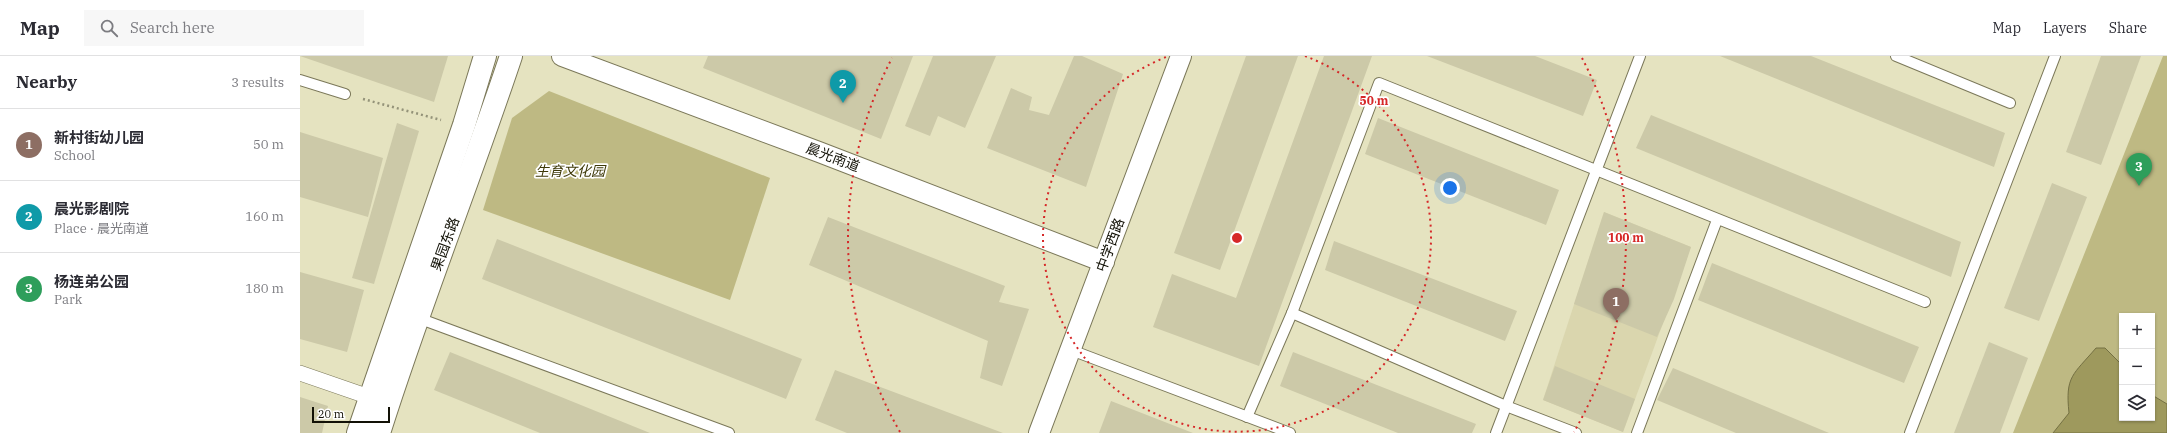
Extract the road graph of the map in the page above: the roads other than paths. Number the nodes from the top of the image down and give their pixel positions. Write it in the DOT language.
graph roads {
  1 [pos="485,56"];
  2 [pos="511,56"];
  3 [pos="562,56"];
  4 [pos="1181,56"];
  5 [pos="1640,56"];
  6 [pos="1896,56"];
  7 [pos="2055,56"];
  8 [pos="300,80"];
  9 [pos="345,94"];
  10 [pos="2010,103"];
  11 [pos="1596,171"];
  12 [pos="1717,220"];
  13 [pos="1104,262"];
  14 [pos="1925,302"];
  15 [pos="1292,313"];
  16 [pos="418,318"];
  17 [pos="1071,350"];
  18 [pos="300,373"];
  19 [pos="379,400"];
  20 [pos="1506,406"];
  21 [pos="1247,417"];
  22 [pos="358,433"];
  23 [pos="379,433"];
  24 [pos="729,433"];
  25 [pos="1039,433"];
  26 [pos="1290,433"];
  27 [pos="1496,433"];
  28 [pos="1576,433"];
  29 [pos="1637,433"];
  30 [pos="1910,433"];
  1 -- 19 [label="street, 果园东路"];
  2 -- 16 [label="street, 果园东路"];
  3 -- 13 [label="street, 晨光南道"];
  4 -- 13 [label="street, 中学西路"];
  5 -- 11 [label="lane"];
  6 -- 10 [label="lane"];
  7 -- 30 [label="lane"];
  8 -- 9 [label="lane"];
  11 -- 12 [label="lane"];
  11 -- 15 [label="lane"];
  11 -- 20 [label="lane"];
  12 -- 14 [label="lane"];
  12 -- 29 [label="lane"];
  13 -- 17 [label="street, 中学西路"];
  15 -- 20 [label="lane"];
  15 -- 21 [label="lane"];
  16 -- 19 [label="street, 果园东路"];
  16 -- 24 [label="lane"];
  17 -- 21 [label="lane"];
  17 -- 25 [label="street, 中学西路"];
  18 -- 19 [label="street"];
  19 -- 22 [label="street, 果园东路"];
  19 -- 23 [label="street, 果园东路"];
  20 -- 27 [label="lane"];
  20 -- 28 [label="lane"];
  21 -- 26 [label="lane"];
}
